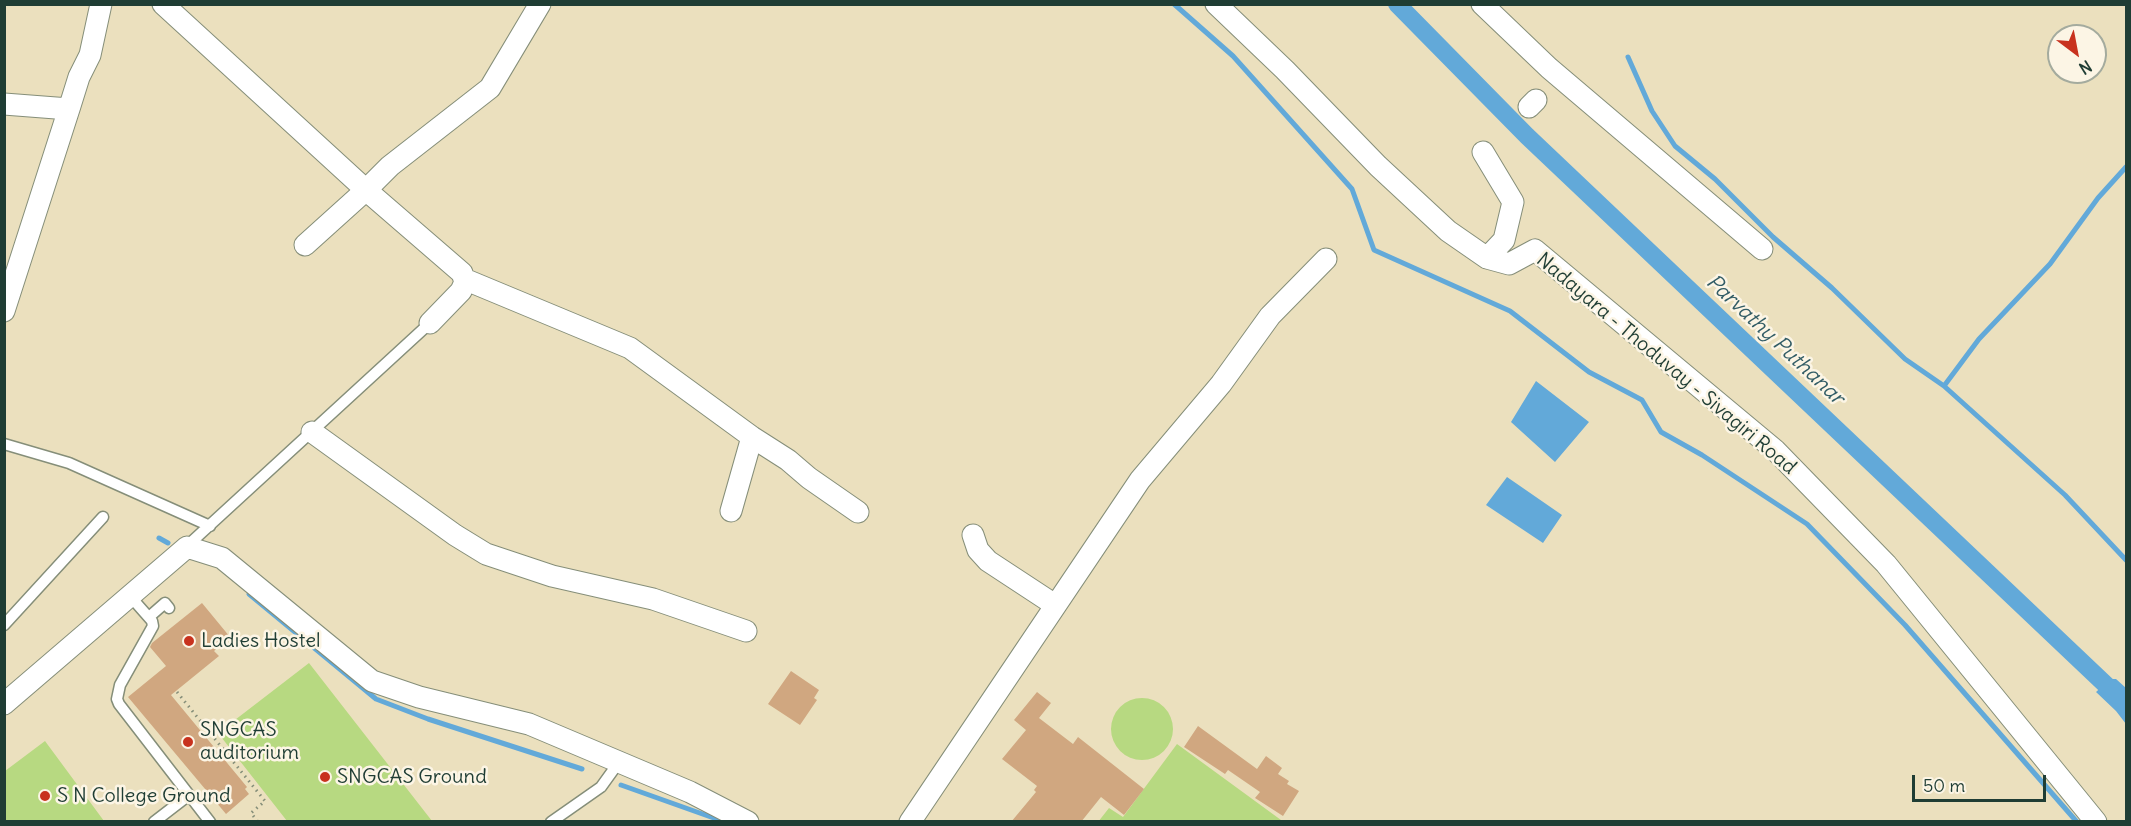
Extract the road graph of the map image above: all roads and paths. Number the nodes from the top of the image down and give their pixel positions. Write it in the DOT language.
graph roads {
  1 [pos="101,4"];
  2 [pos="163,4"];
  3 [pos="540,4"];
  4 [pos="1216,4"];
  5 [pos="1482,4"];
  6 [pos="4,104"];
  7 [pos="69,109"];
  8 [pos="1483,152"];
  9 [pos="366,189"];
  10 [pos="305,245"];
  11 [pos="1762,249"];
  12 [pos="1487,258"];
  13 [pos="1326,260"];
  14 [pos="464,279"];
  15 [pos="4,311"];
  16 [pos="430,323"];
  17 [pos="312,432"];
  18 [pos="752,437"];
  19 [pos="4,444"];
  20 [pos="731,511"];
  21 [pos="858,512"];
  22 [pos="103,517"];
  23 [pos="210,526"];
  24 [pos="972,535"];
  25 [pos="187,547"];
  26 [pos="130,596"];
  27 [pos="1055,605"];
  28 [pos="169,608"];
  29 [pos="149,617"];
  30 [pos="4,625"];
  31 [pos="746,631"];
  32 [pos="177,692"];
  33 [pos="4,704"];
  34 [pos="619,762"];
  35 [pos="189,795"];
  36 [pos="154,822"];
  37 [pos="210,822"];
  38 [pos="258,822"];
  39 [pos="551,822"];
  40 [pos="748,822"];
  41 [pos="910,822"];
  42 [pos="2096,822"];
  1 -- 7 [label="street"];
  2 -- 9 [label="street"];
  3 -- 9 [label="street"];
  4 -- 12 [label="street, Nadayara - Thoduvay - Sivagiri Road"];
  5 -- 11 [label="street"];
  6 -- 7 [label="street"];
  7 -- 15 [label="street"];
  8 -- 12 [label="street"];
  9 -- 10 [label="street"];
  9 -- 14 [label="street"];
  12 -- 42 [label="street, Nadayara - Thoduvay - Sivagiri Road"];
  13 -- 27 [label="street"];
  14 -- 16 [label="street"];
  14 -- 18 [label="street"];
  16 -- 17 [label="lane"];
  17 -- 23 [label="lane"];
  17 -- 31 [label="street"];
  18 -- 20 [label="street"];
  18 -- 21 [label="street"];
  19 -- 23 [label="lane"];
  22 -- 30 [label="lane"];
  23 -- 25 [label="lane"];
  24 -- 27 [label="street"];
  25 -- 26 [label="street"];
  25 -- 34 [label="street"];
  26 -- 29 [label="lane"];
  26 -- 33 [label="street"];
  27 -- 41 [label="street"];
  28 -- 29 [label="lane"];
  29 -- 35 [label="lane"];
  32 -- 38 [label="path"];
  34 -- 39 [label="lane"];
  34 -- 40 [label="street"];
  35 -- 36 [label="lane"];
  35 -- 37 [label="lane"];
}
